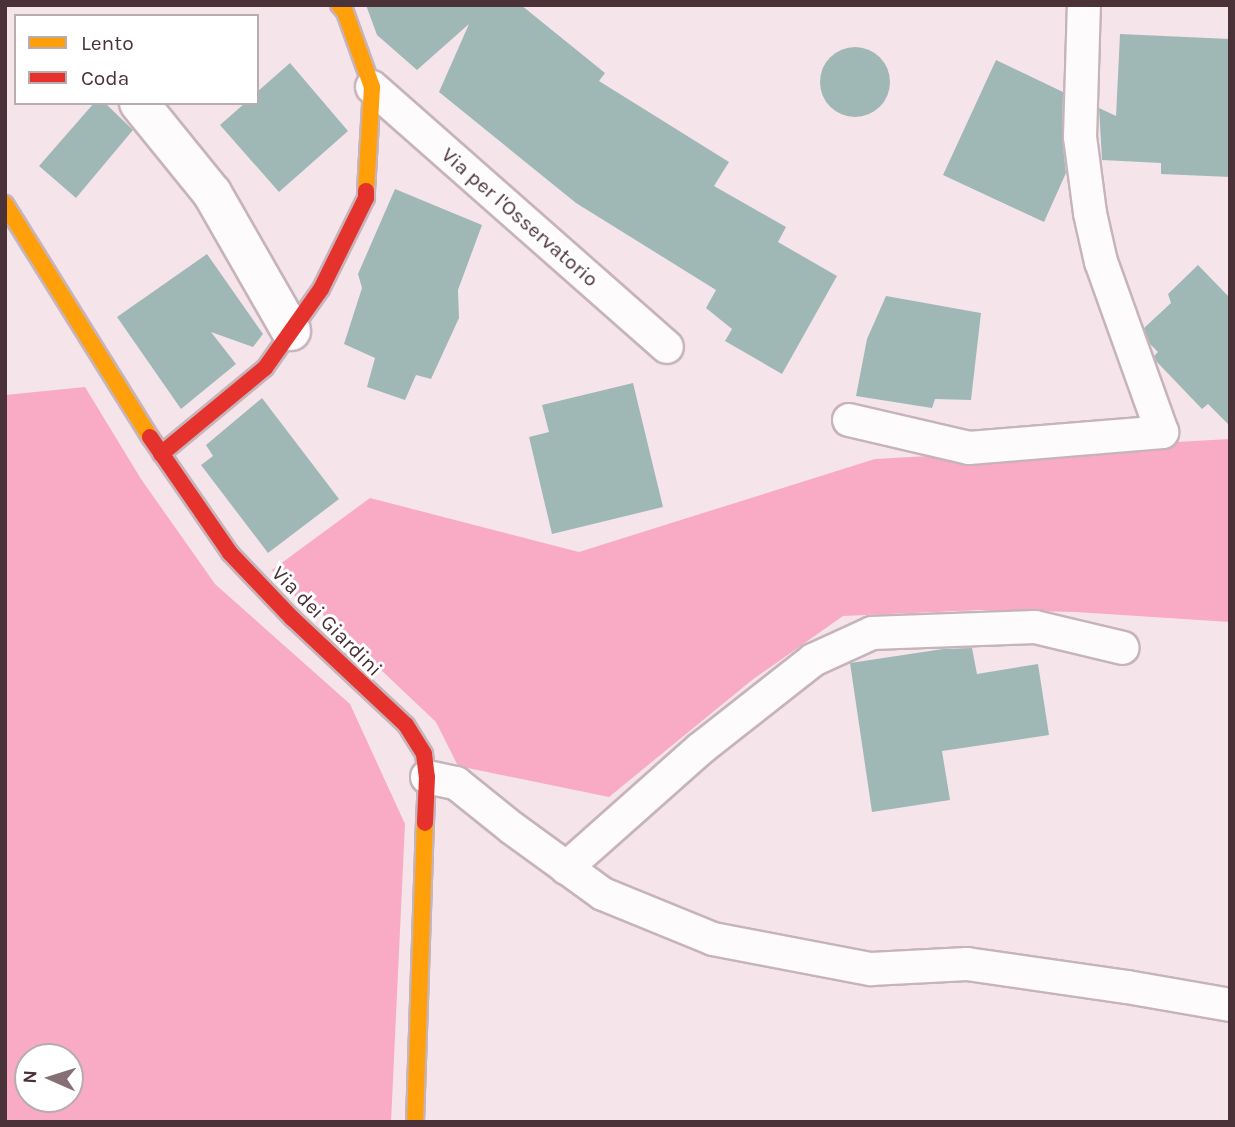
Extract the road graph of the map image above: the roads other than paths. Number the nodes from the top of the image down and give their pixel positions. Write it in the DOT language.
graph roads {
  1 [pos="339,5"];
  2 [pos="1083,5"];
  3 [pos="372,87"];
  4 [pos="141,105"];
  5 [pos="5,204"];
  6 [pos="291,331"];
  7 [pos="667,347"];
  8 [pos="849,421"];
  9 [pos="161,454"];
  10 [pos="1123,649"];
  11 [pos="428,777"];
  12 [pos="566,868"];
  13 [pos="1230,1005"];
  14 [pos="415,1122"];
  1 -- 3 [label="street, Via per l'Osservatorio"];
  2 -- 8 [label="lane"];
  3 -- 6 [label="street, Via per l'Osservatorio"];
  3 -- 7 [label="lane, Via per l'Osservatorio"];
  4 -- 6 [label="street"];
  5 -- 9 [label="street, Via dei Giardini"];
  6 -- 9 [label="street, Via per l'Osservatorio"];
  9 -- 11 [label="street, Via dei Giardini"];
  10 -- 12 [label="lane"];
  11 -- 12 [label="lane"];
  11 -- 14 [label="street, Via dei Giardini"];
  12 -- 13 [label="lane"];
}
